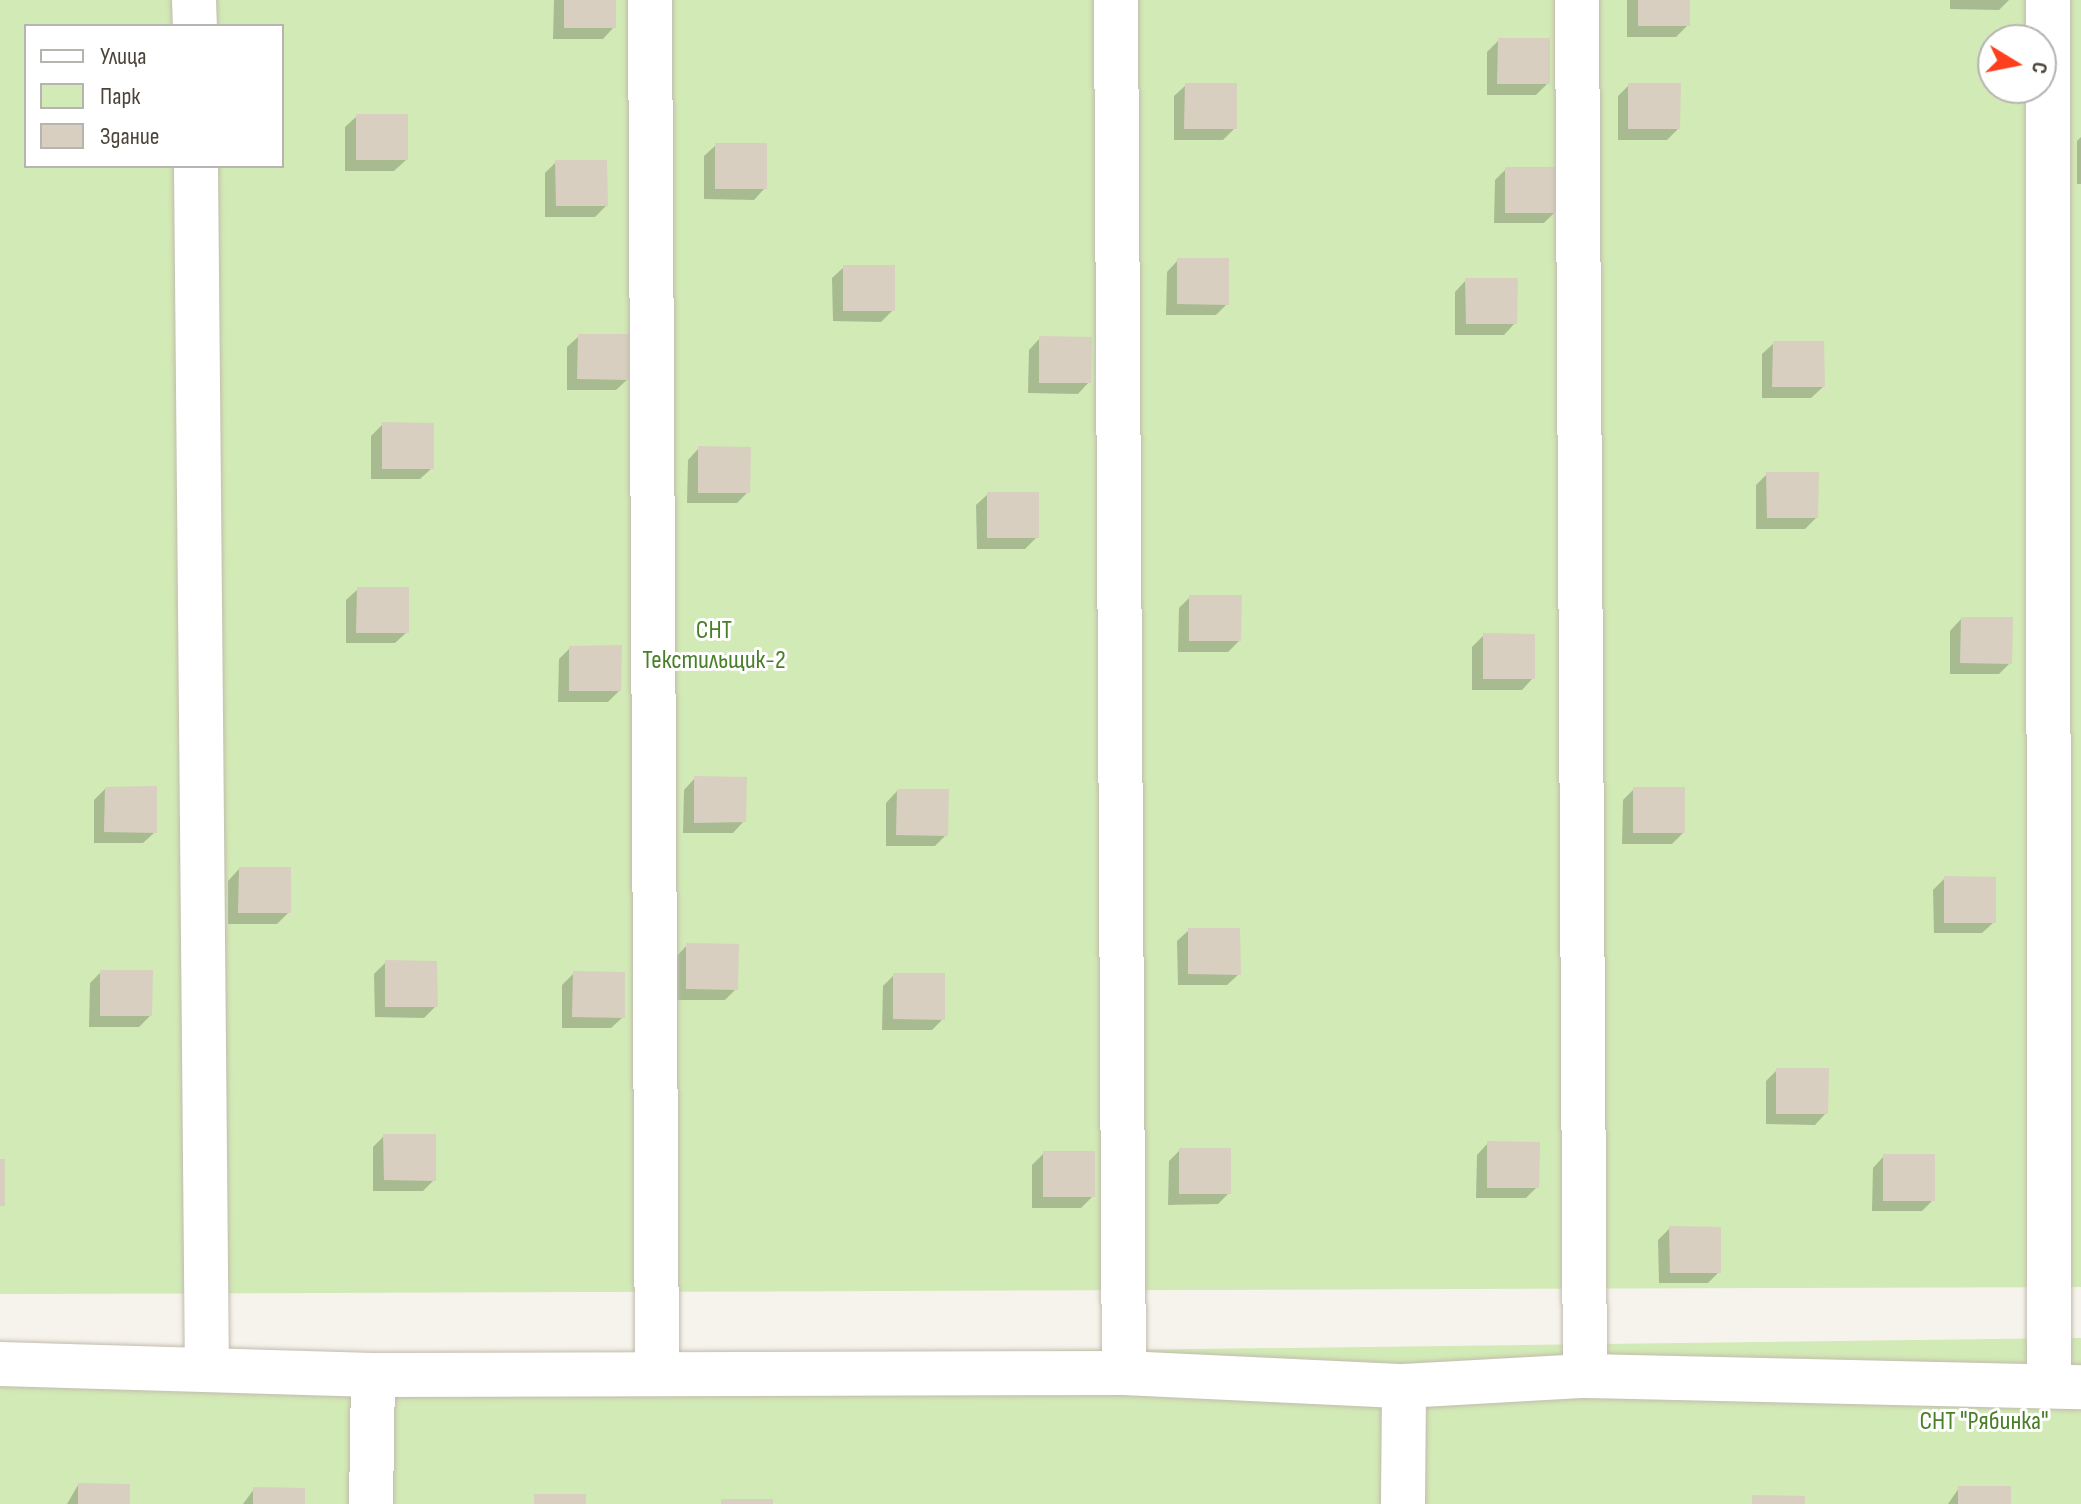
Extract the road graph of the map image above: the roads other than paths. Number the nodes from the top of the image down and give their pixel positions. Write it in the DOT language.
graph roads {
  1 [pos="194,0"];
  2 [pos="650,0"];
  3 [pos="1116,0"];
  4 [pos="1577,0"];
  5 [pos="2048,0"];
  6 [pos="195,24"];
  7 [pos="196,168"];
  8 [pos="0,1364"];
  9 [pos="207,1368"];
  10 [pos="657,1373"];
  11 [pos="1124,1373"];
  12 [pos="373,1375"];
  13 [pos="1585,1376"];
  14 [pos="1404,1386"];
  15 [pos="2065,1386"];
  16 [pos="371,1504"];
  17 [pos="1403,1504"];
  1 -- 6 [label="lane"];
  2 -- 10 [label="lane"];
  3 -- 11 [label="lane"];
  4 -- 13 [label="lane"];
  5 -- 15 [label="lane"];
  7 -- 9 [label="lane"];
  8 -- 9 [label="lane"];
  9 -- 12 [label="lane"];
  10 -- 11 [label="lane"];
  10 -- 12 [label="lane"];
  11 -- 14 [label="lane"];
  12 -- 16 [label="lane"];
  13 -- 14 [label="lane"];
  13 -- 15 [label="lane"];
  14 -- 17 [label="lane"];
}
